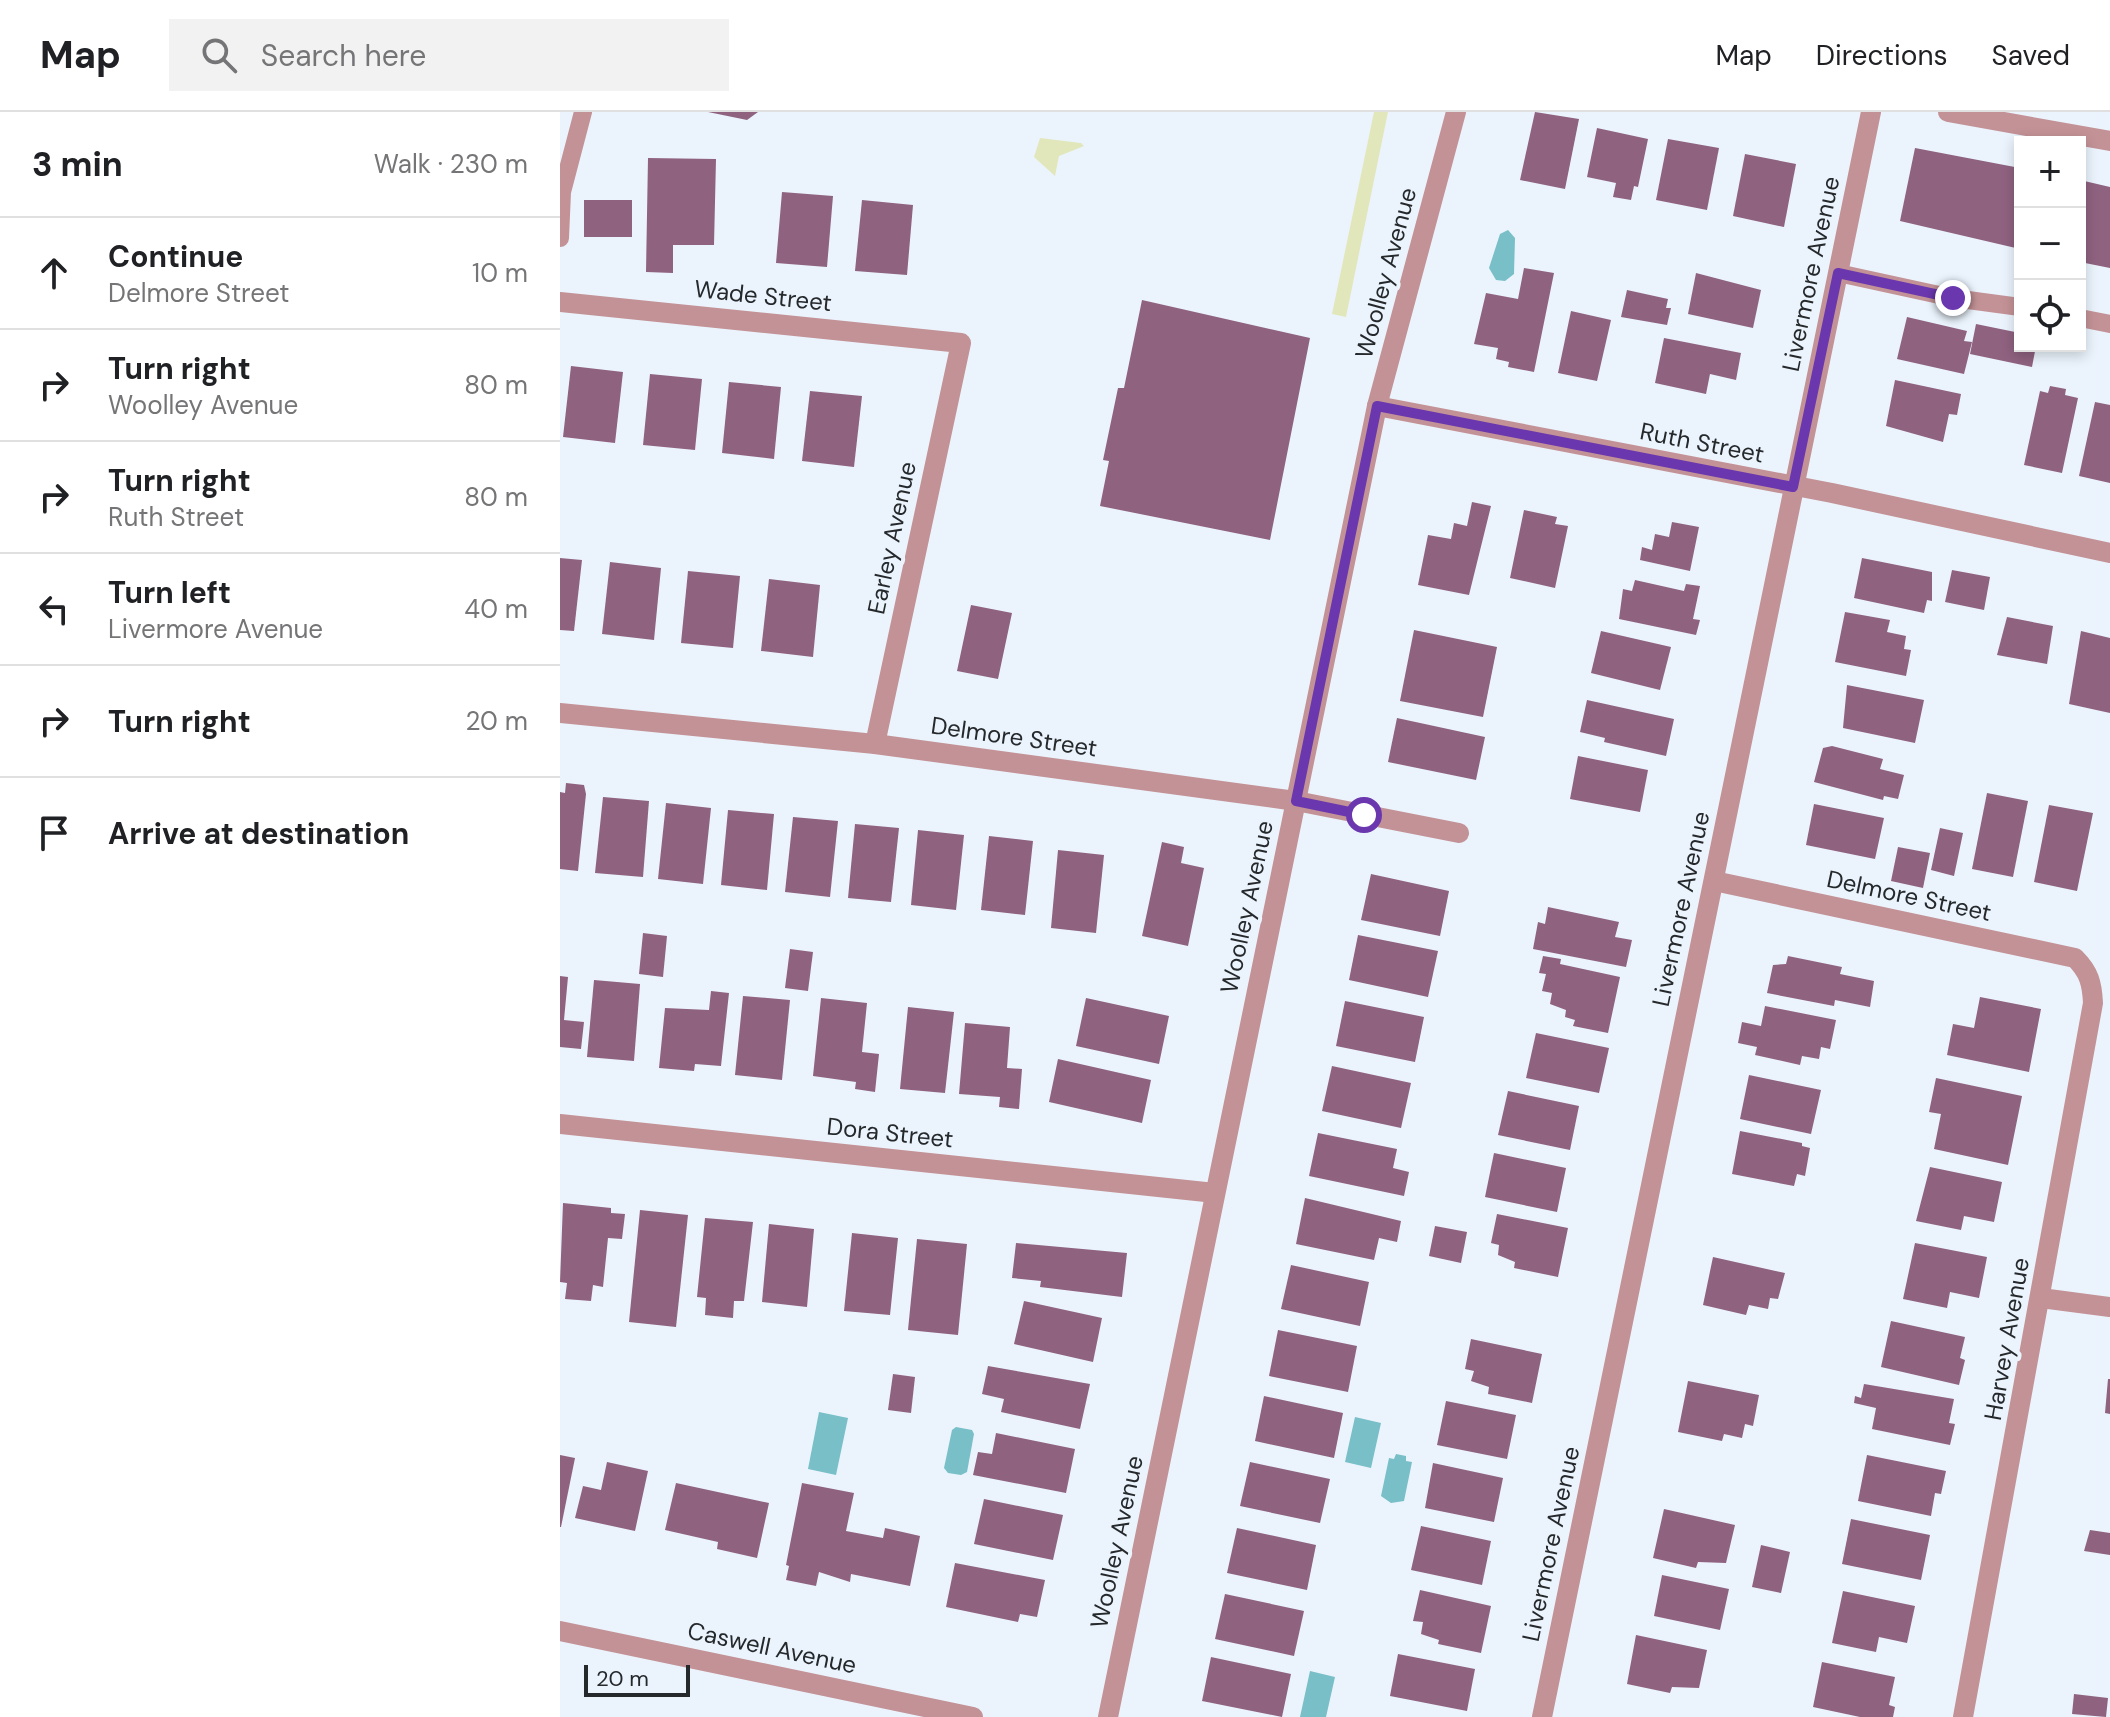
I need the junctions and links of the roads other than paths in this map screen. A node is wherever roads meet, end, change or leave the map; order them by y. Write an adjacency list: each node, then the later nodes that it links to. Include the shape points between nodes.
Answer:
1 (583, 112): 6 (lane, via 562,192)
2 (1456, 112): 13 (street, Woolley Avenue)
3 (1871, 112): 7 (street, Livermore Avenue)
4 (1948, 112): 5 (street)
5 (2110, 141)
6 (560, 238)
7 (1838, 273): 9 (lane); 14 (street, Livermore Avenue)
8 (560, 302): 12 (street, Wade Street)
9 (2014, 306)
10 (2086, 319): 11 (lane)
11 (2110, 324)
12 (961, 343): 17 (street, Earley Avenue)
13 (1377, 406): 14 (street, Ruth Street); 18 (street, Woolley Avenue)
14 (1793, 487): 15 (street, Ruth Street); 20 (street, Livermore Avenue)
15 (2110, 553)
16 (560, 713): 17 (street, Delmore Street)
17 (875, 744): 18 (street, Delmore Street)
18 (1296, 801): 19 (street, Delmore Street); 23 (street, Woolley Avenue)
19 (1459, 833)
20 (1714, 881): 21 (street, Delmore Street, via 2075,958); 29 (street, Livermore Avenue)
21 (2088, 971): 24 (street, Harvey Avenue, via 2093,1003)
22 (560, 1124): 23 (street, Dora Street)
23 (1215, 1193): 28 (street, Woolley Avenue)
24 (2041, 1298): 25 (street); 30 (street, Harvey Avenue)
25 (2110, 1307)
26 (560, 1631): 27 (street, Caswell Avenue)
27 (973, 1717)
28 (1108, 1717)
29 (1542, 1717)
30 (1963, 1717)

